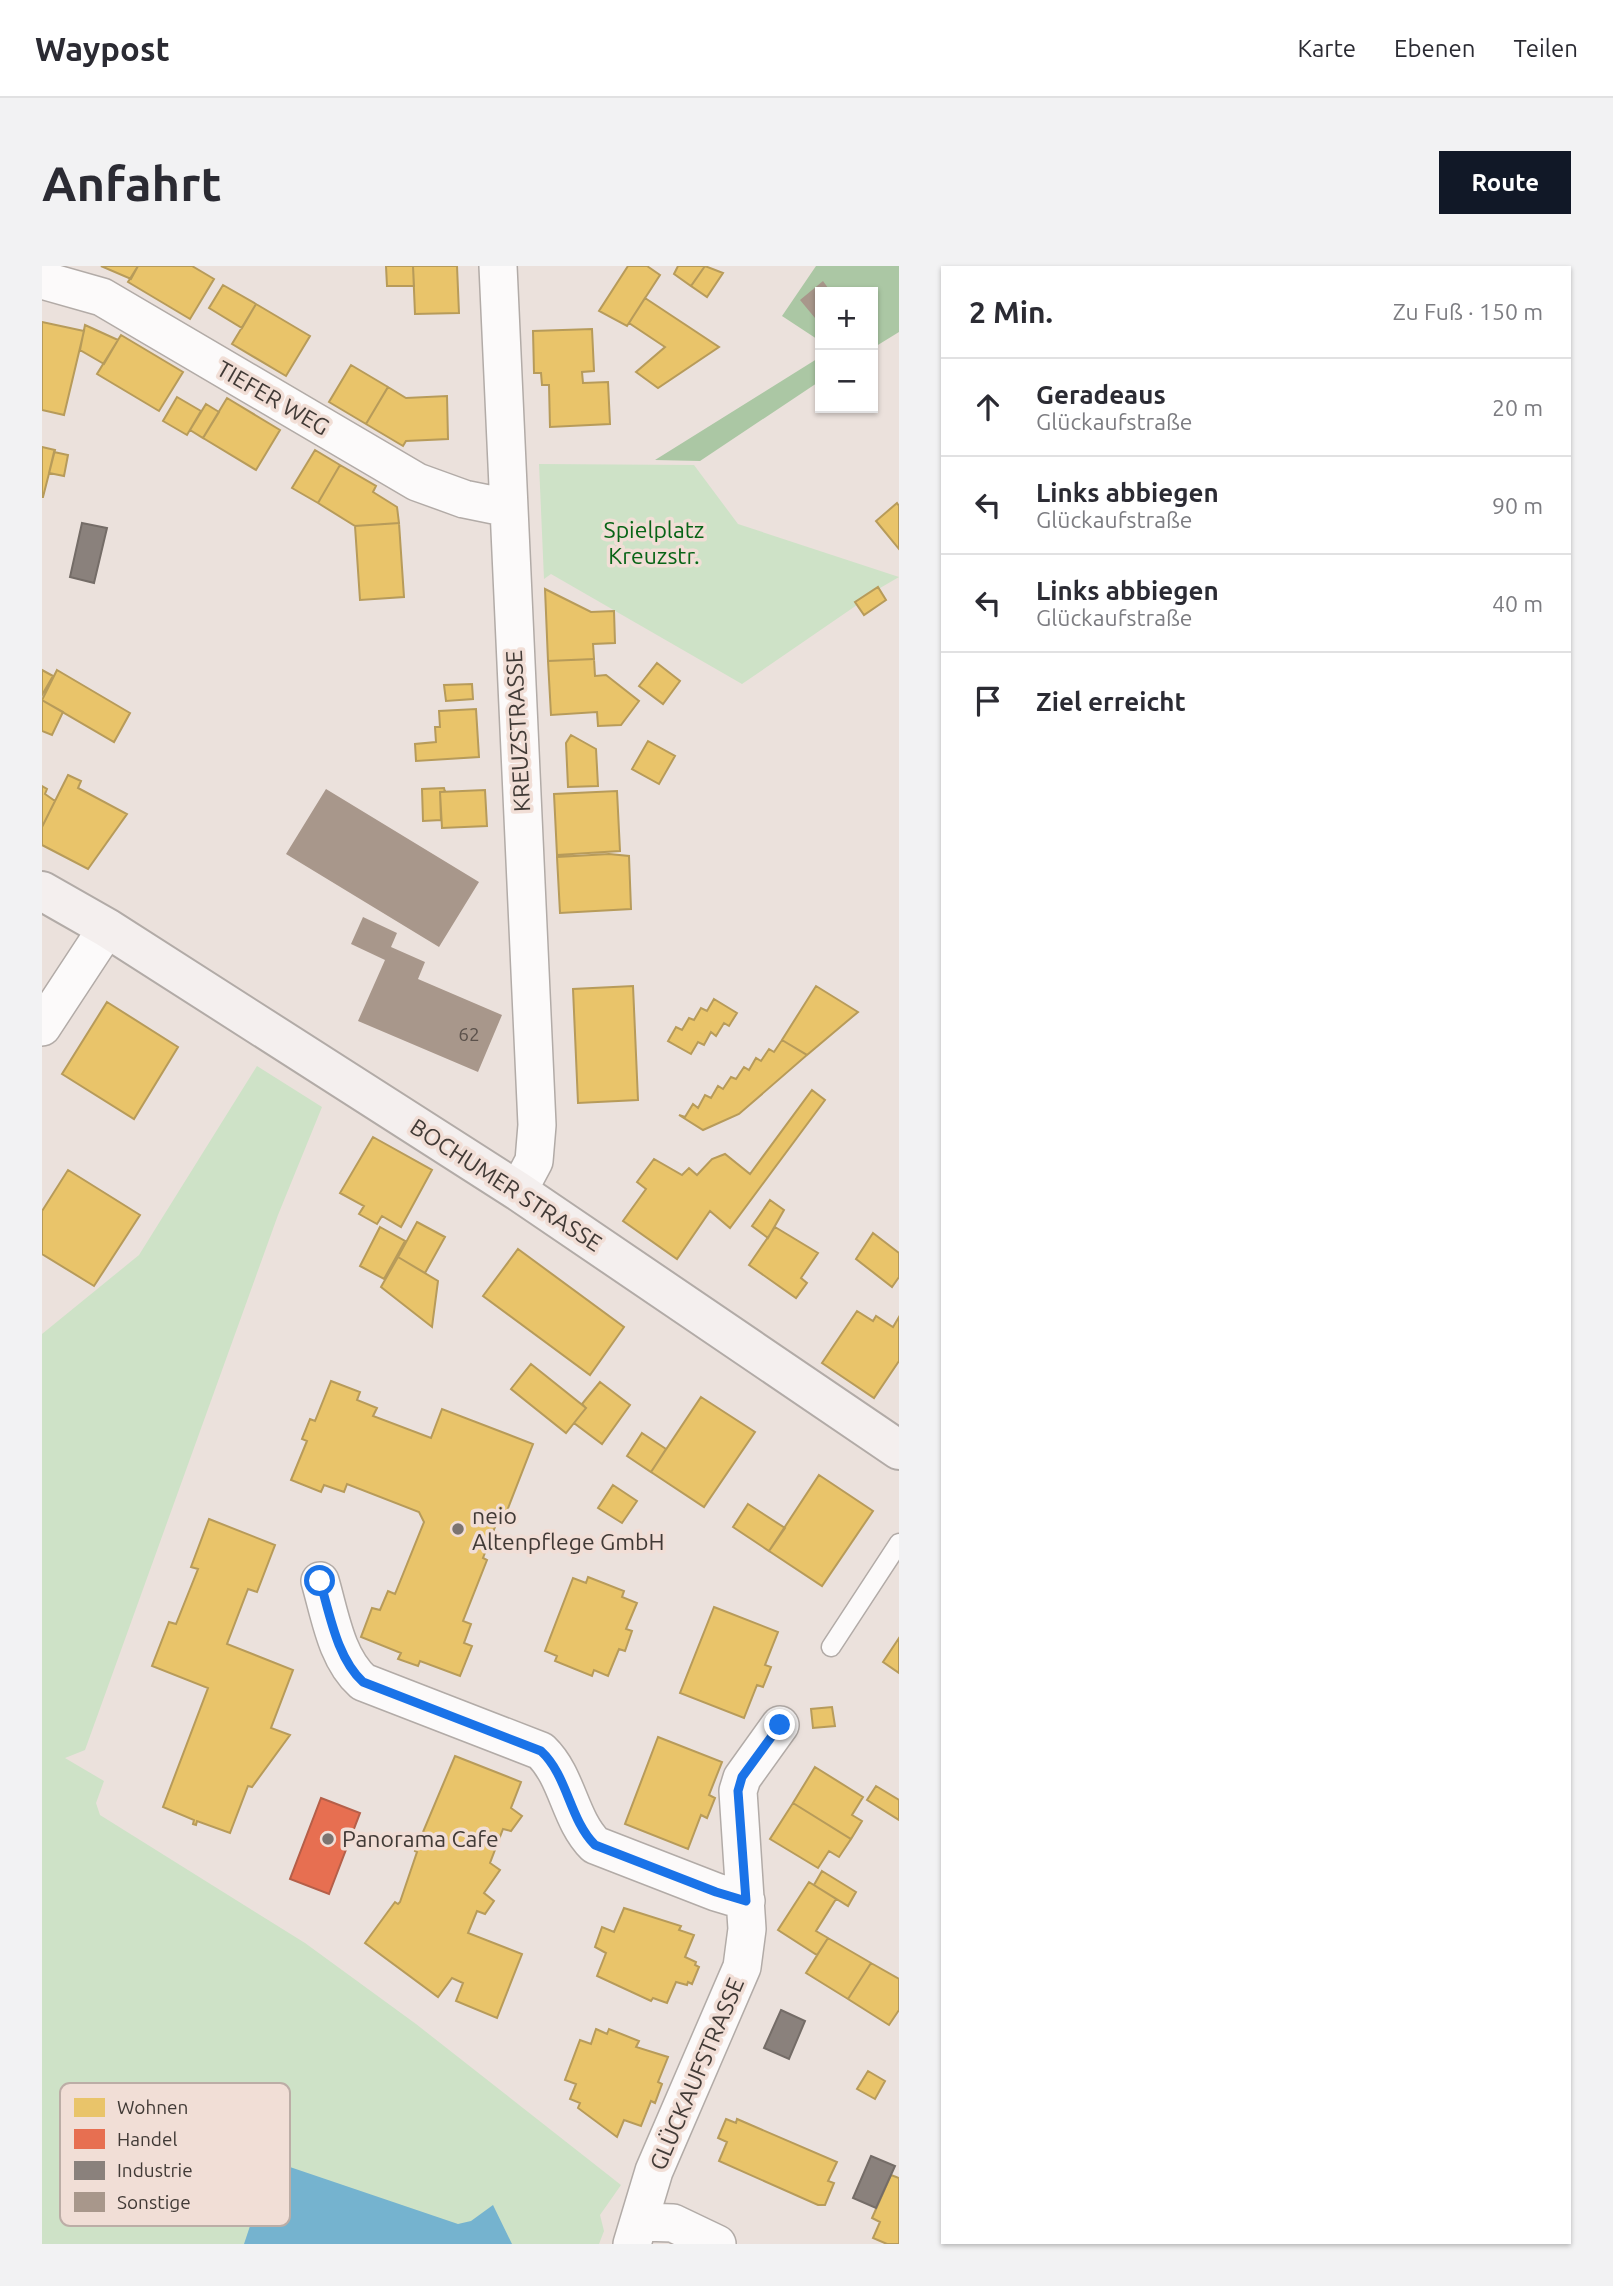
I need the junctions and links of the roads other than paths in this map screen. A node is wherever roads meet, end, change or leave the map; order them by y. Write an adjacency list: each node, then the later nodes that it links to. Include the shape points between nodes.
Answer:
1 (498, 266): 3 (street, KREUZSTRASSE)
2 (42, 280): 3 (street, TIEFER WEG, via 102,297 416,482)
3 (508, 508): 7 (street, KREUZSTRASSE, via 537,1125 534,1161)
4 (42, 891): 5 (main road, BOCHUMER STRASSE)
5 (107, 928): 6 (street); 7 (main road, BOCHUMER STRASSE)
6 (42, 1027)
7 (518, 1191): 8 (main road, BOCHUMER STRASSE)
8 (899, 1450)
9 (899, 1543): 11 (lane)
10 (320, 1581): 13 (street, via 351,1671 363,1682 541,1751 552,1761 584,1835 595,1845)
11 (831, 1647)
12 (780, 1725): 13 (street, GLÜCKAUFSTRASSE, via 742,1777 738,1791)
13 (746, 1901): 14 (street, GLÜCKAUFSTRASSE, via 742,1967 654,2171)
14 (636, 2233): 15 (street, via 673,2223)
15 (716, 2244)

